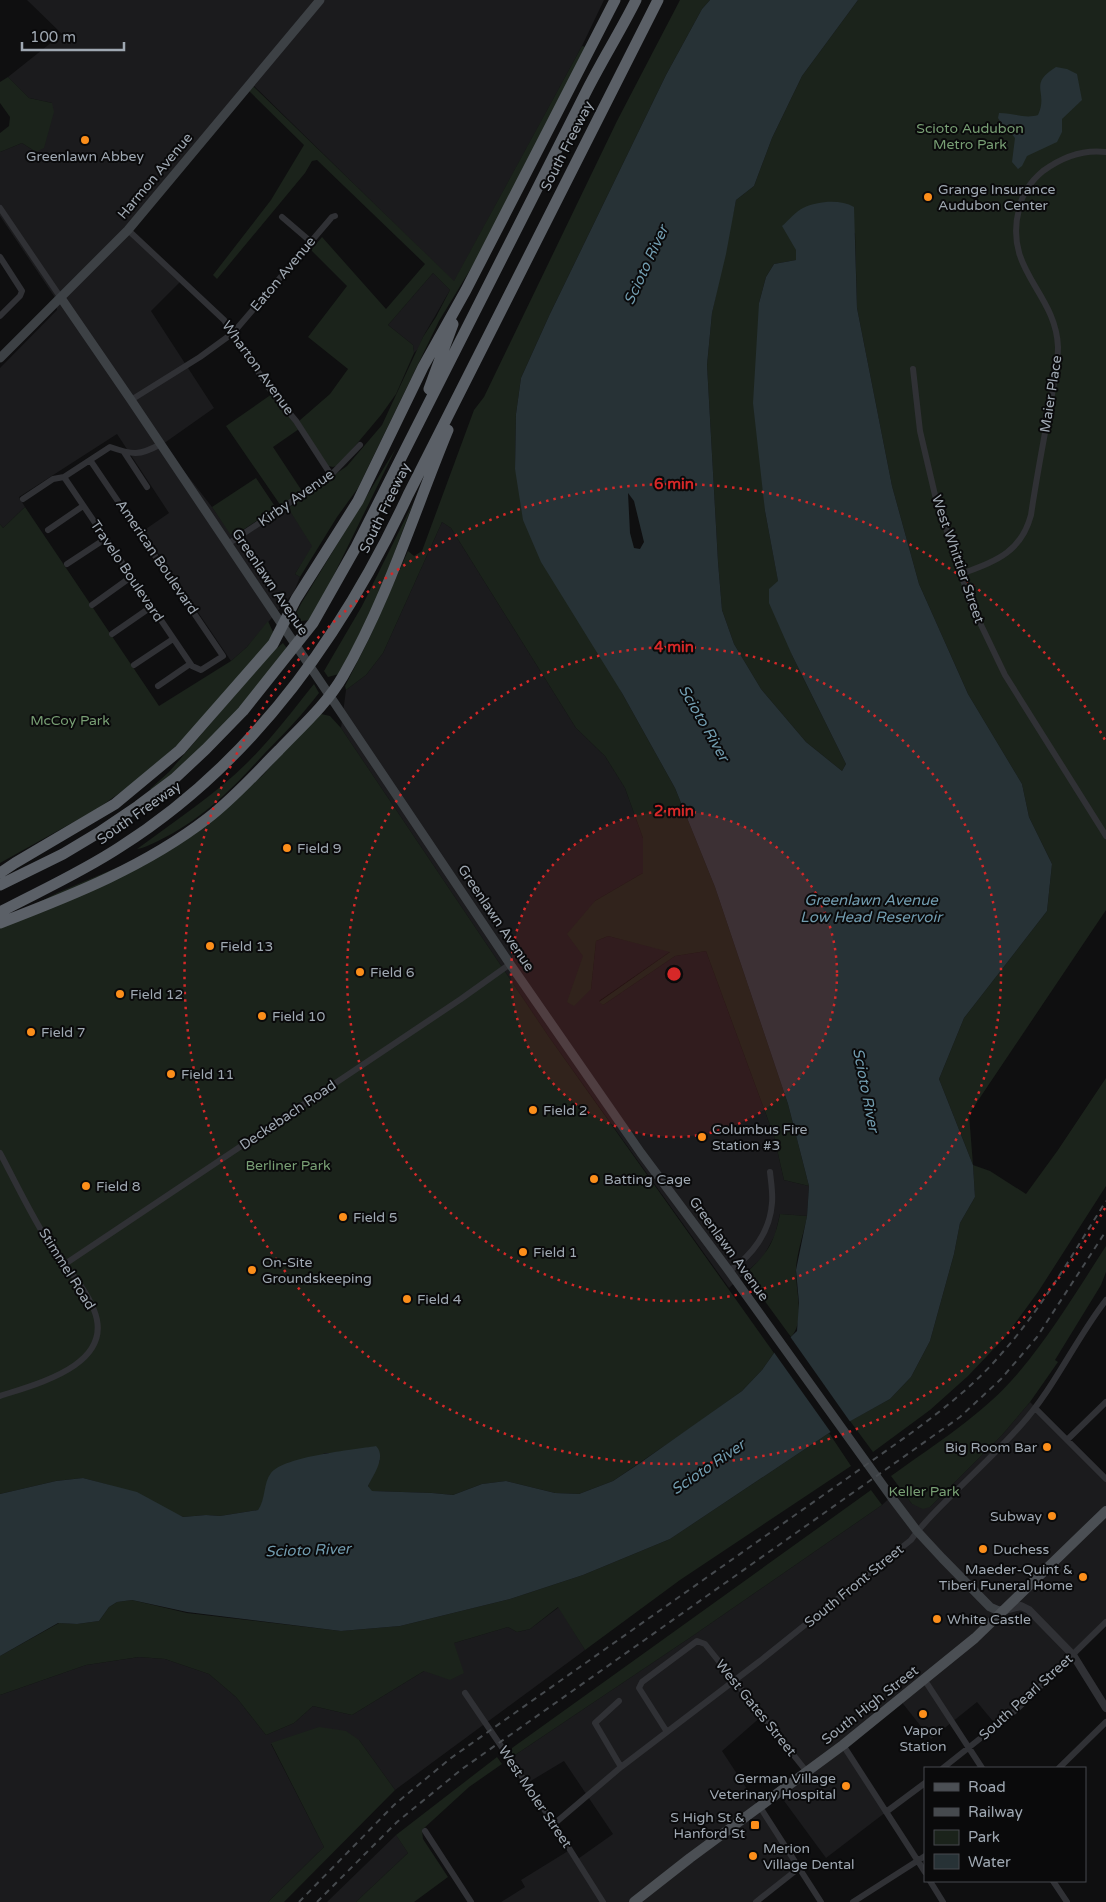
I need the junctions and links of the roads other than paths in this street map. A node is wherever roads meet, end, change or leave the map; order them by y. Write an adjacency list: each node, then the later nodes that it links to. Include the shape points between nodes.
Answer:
1 (320, 0): 11 (main road, Harmon Avenue)
2 (614, 0): 14 (highway)
3 (628, 0): 6 (highway, via 608,40)
4 (636, 0): 6 (highway, South Freeway)
5 (658, 0): 18 (highway, South Freeway)
6 (605, 56): 22 (highway, South Freeway)
7 (1106, 152): 36 (street, Maier Place, via 1084,152 1055,162 1030,184 1020,205 1015,224 1016,245 1027,275 1048,310 1058,354 1031,515 1024,533 1008,553)
8 (0, 208): 15 (street, Greenlawn Avenue)
9 (335, 216): 12 (street, Eaton Avenue)
10 (282, 217): 12 (street)
11 (128, 230): 15 (main road, Harmon Avenue); 17 (street, Wharton Avenue, via 224,320)
12 (310, 241): 17 (street, Eaton Avenue)
13 (0, 257): 16 (street, via 20,287 20,296)
14 (466, 290): 22 (highway); 40 (highway, via 423,367 358,501)
15 (60, 298): 19 (main road, Harmon Avenue); 21 (main road, Greenlawn Avenue)
16 (0, 316)
17 (233, 333): 21 (street, Eaton Avenue); 27 (street, Wharton Avenue)
18 (484, 346): 46 (highway, via 435,461 398,560 367,630); 50 (highway, South Freeway, via 359,591 292,691 204,786 161,819 75,874)
19 (0, 358)
20 (914, 369): 36 (street, West Whittier Street, via 920,431 931,480)
21 (131, 400): 23 (main road, Greenlawn Avenue)
22 (411, 440): 49 (highway, South Freeway, via 313,623 243,711 174,778 138,806 63,854)
23 (161, 444): 25 (street, via 146,453); 34 (main road, Greenlawn Avenue)
24 (360, 445): 27 (street, Kirby Avenue)
25 (124, 452): 26 (street, via 110,448); 29 (street)
26 (90, 460): 28 (street); 43 (street, American Boulevard, via 223,656 201,670)
27 (331, 476): 34 (street, Kirby Avenue)
28 (64, 477): 30 (street, via 53,479); 31 (street, Travelo Boulevard)
29 (147, 487)
30 (23, 500)
31 (83, 506): 32 (street); 33 (street, Travelo Boulevard)
32 (48, 530)
33 (105, 539): 35 (street); 37 (street, Travelo Boulevard)
34 (228, 544): 40 (main road, Greenlawn Avenue)
35 (67, 564)
36 (961, 574): 47 (street, West Whittier Street, via 982,628 1006,675)
37 (131, 577): 38 (street); 39 (street, Travelo Boulevard)
38 (92, 605)
39 (151, 607): 41 (street); 42 (street, Travelo Boulevard)
40 (282, 625): 46 (main road, Greenlawn Avenue); 48 (highway, via 274,644 180,750 115,804)
41 (112, 634)
42 (173, 639): 43 (street, Travelo Boulevard); 44 (street)
43 (190, 664): 45 (street)
44 (134, 665)
45 (158, 686)
46 (330, 696): 51 (highway, via 243,787 178,839 114,876); 52 (main road, Greenlawn Avenue)
47 (1106, 836)
48 (0, 873)
49 (0, 885)
50 (0, 912)
51 (0, 923)
52 (510, 964): 55 (street, Deckebach Road); 56 (main road, Greenlawn Avenue, via 641,1153)
53 (0, 1153): 55 (street, Stimmel Road, via 49,1242)
54 (770, 1172): 56 (street, via 772,1203 766,1228 746,1258)
55 (65, 1264): 58 (street, Stimmel Road, via 94,1311 97,1330 94,1342 89,1352 74,1366 46,1381)
56 (729, 1271): 64 (main road, Greenlawn Avenue)
57 (1106, 1300): 60 (street, South Front Street)
58 (0, 1396)
59 (1106, 1402): 61 (street)
60 (1035, 1408): 61 (street); 64 (street, South Front Street)
61 (1067, 1440): 62 (street)
62 (1106, 1479)
63 (1106, 1511): 65 (main road, South High Street)
64 (917, 1531): 65 (main road, Greenlawn Avenue, via 990,1607); 69 (street, South Front Street, via 911,1540)
65 (1005, 1610): 67 (street, via 1027,1607); 68 (main road, South High Street)
66 (1106, 1622): 67 (street, South Pearl Street)
67 (1073, 1655): 72 (street); 76 (street, South Pearl Street, via 1016,1710)
68 (924, 1679): 75 (main road, South High Street); 76 (street)
69 (735, 1681): 74 (street, South Front Street); 74 (street, West Gates Street, via 705,1644 697,1641 642,1682 638,1688); 81 (street, West Gates Street)
70 (465, 1693): 85 (street, West Moler Street)
71 (619, 1701): 77 (street, via 595,1723)
72 (1106, 1708)
73 (1106, 1722): 80 (street)
74 (667, 1732): 77 (street, South Front Street)
75 (843, 1745): 81 (main road, South High Street); 84 (street)
76 (969, 1748): 78 (street, South Pearl Street); 79 (street)
77 (621, 1767): 85 (street, South Front Street)
78 (944, 1767)
79 (981, 1767)
80 (1060, 1767)
81 (807, 1772): 83 (main road, South High Street)
82 (924, 1784): 84 (street)
83 (760, 1808): 89 (street); 95 (main road, South High Street)
84 (886, 1812): 88 (street)
85 (554, 1824): 94 (street, West Moler Street)
86 (425, 1831): 93 (street)
87 (924, 1857): 88 (street)
88 (918, 1860): 90 (street); 98 (street)
89 (799, 1868): 96 (street); 97 (street)
90 (924, 1870)
91 (931, 1882): 99 (street)
92 (1055, 1882): 100 (street)
93 (471, 1902)
94 (603, 1902)
95 (634, 1902)
96 (756, 1902)
97 (821, 1902)
98 (853, 1902)
99 (943, 1902)
100 (1067, 1902)

